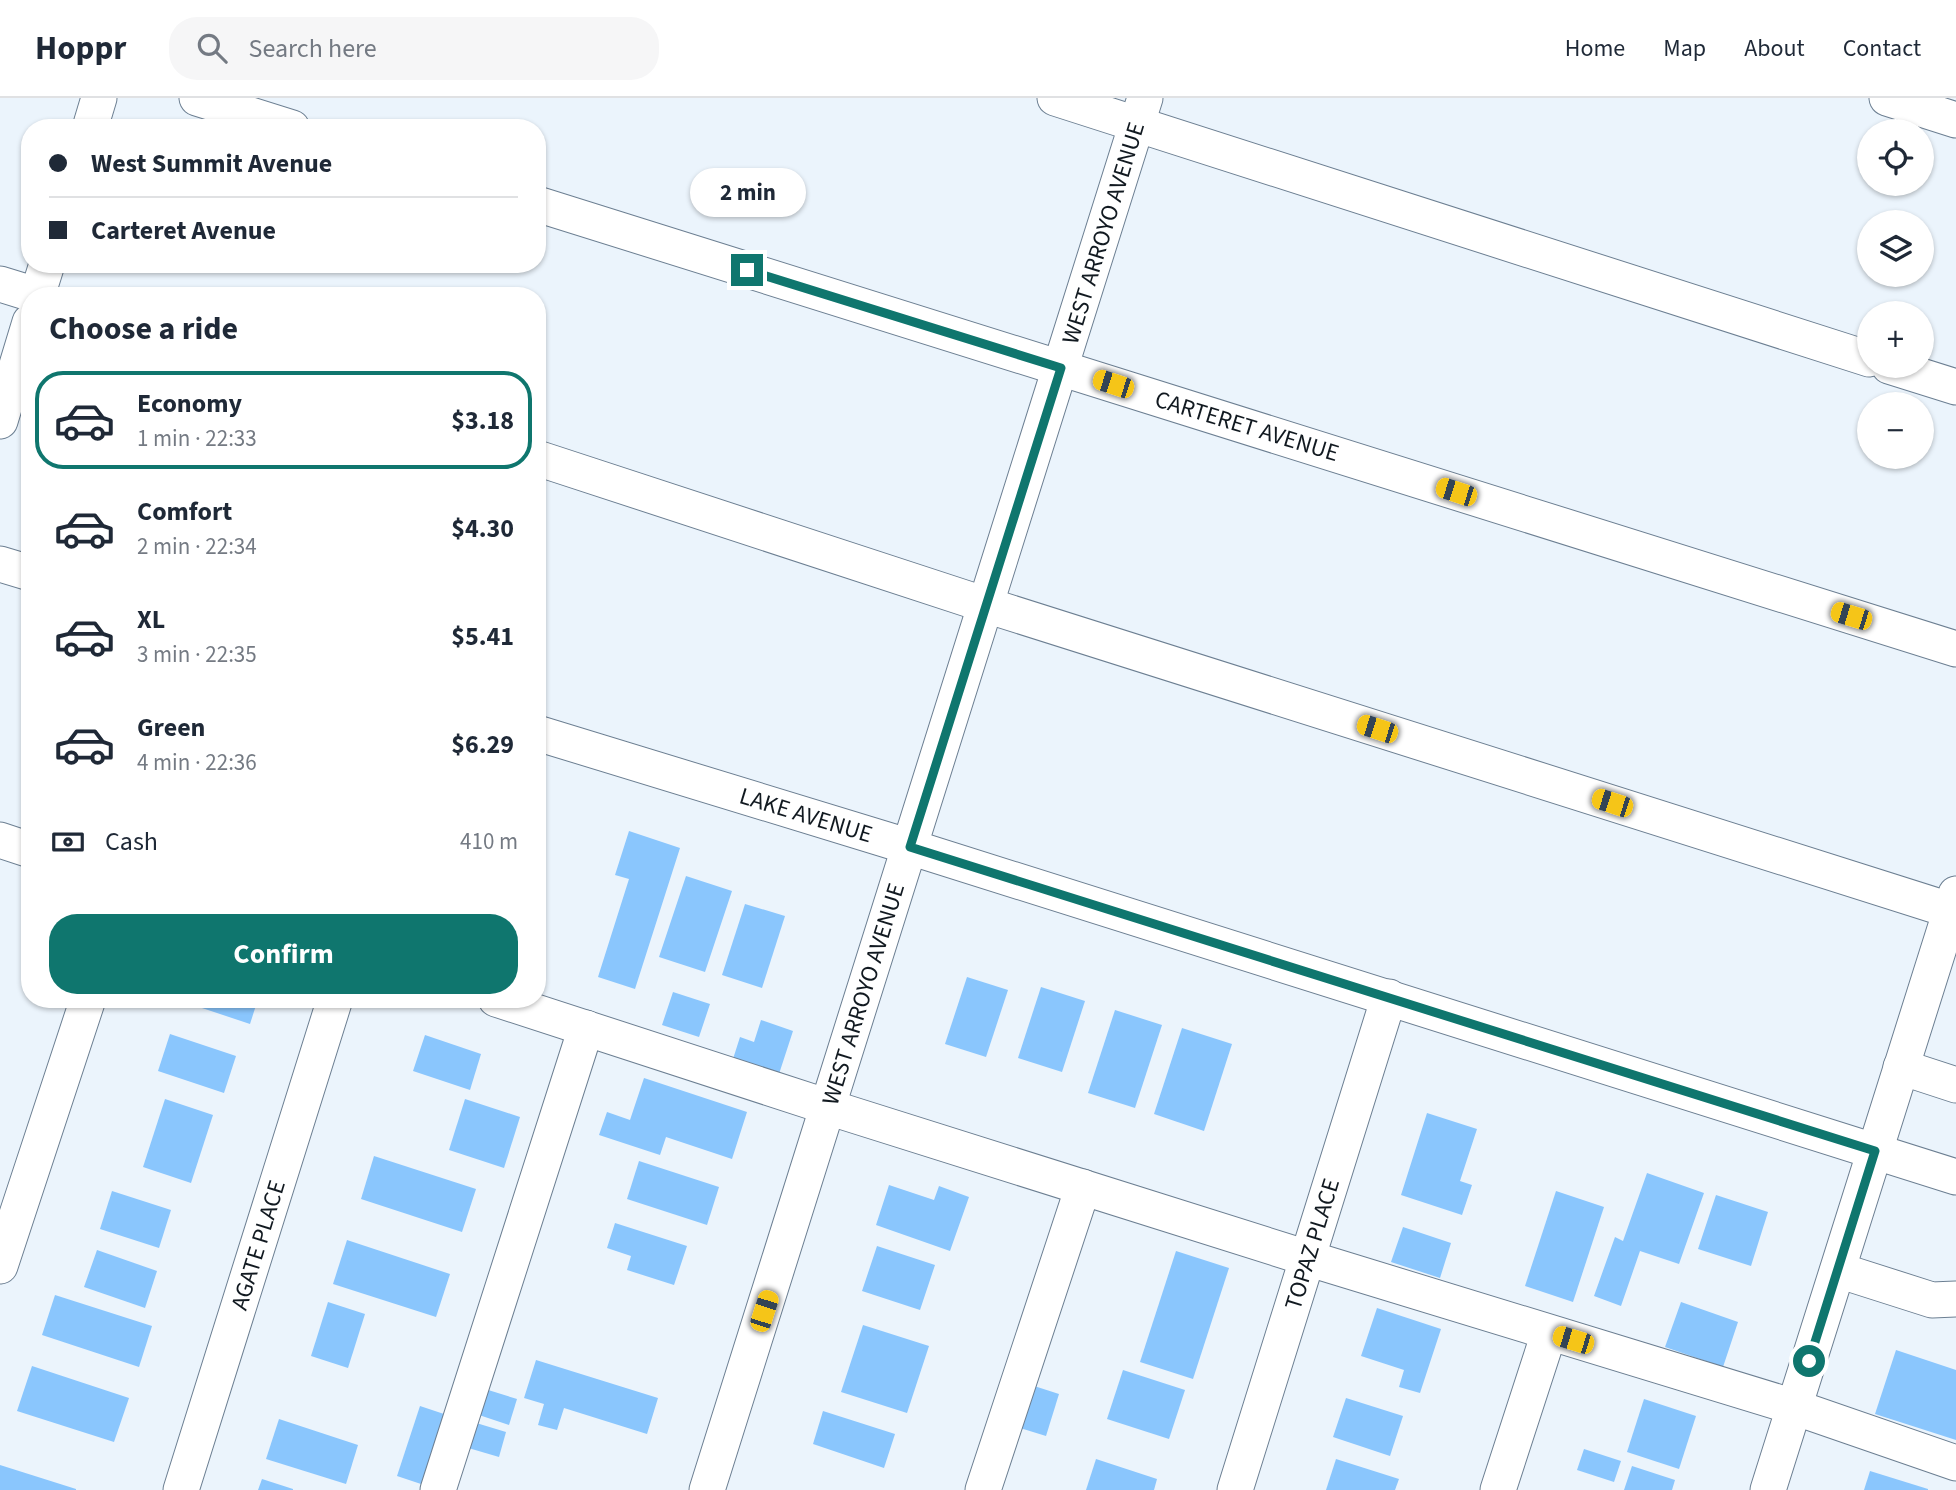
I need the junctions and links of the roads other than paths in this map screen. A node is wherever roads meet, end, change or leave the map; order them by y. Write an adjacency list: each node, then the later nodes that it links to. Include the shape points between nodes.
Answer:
1 (99, 98): 6 (street)
2 (197, 98): 7 (street)
3 (1055, 98): 5 (street)
4 (1887, 98): 8 (street)
5 (1141, 111): 13 (street); 14 (street, WEST ARROYO AVENUE)
6 (93, 119)
7 (264, 119)
8 (1956, 120)
9 (546, 207): 14 (street, CARTERET AVENUE)
10 (0, 284): 11 (street)
11 (21, 291)
12 (21, 352): 17 (street)
13 (1857, 355)
14 (1061, 368): 21 (street, WEST ARROYO AVENUE); 22 (street, CARTERET AVENUE)
15 (1927, 378): 16 (street)
16 (1956, 387)
17 (0, 421)
18 (546, 461): 21 (street)
19 (0, 564): 20 (street)
20 (21, 570)
21 (986, 605): 26 (street, WEST ARROYO AVENUE); 27 (street)
22 (1956, 649)
23 (546, 736): 26 (street, LAKE AVENUE)
24 (0, 840): 25 (street)
25 (21, 847)
26 (910, 847): 28 (street, LAKE AVENUE); 35 (street, WEST ARROYO AVENUE)
27 (1954, 906): 33 (street)
28 (1389, 998): 36 (street, LAKE AVENUE); 39 (street, TOPAZ PLACE)
29 (85, 1008): 40 (street)
30 (332, 1008): 46 (street, AGATE PLACE)
31 (524, 1008): 32 (street)
32 (586, 1028): 35 (street); 47 (street)
33 (1901, 1067): 34 (street); 36 (street)
34 (1956, 1084)
35 (828, 1107): 38 (street); 48 (street, WEST ARROYO AVENUE)
36 (1875, 1151): 37 (street, LAKE AVENUE); 41 (street)
37 (1956, 1177)
38 (1083, 1187): 39 (street); 49 (street)
39 (1307, 1258): 43 (street); 50 (street, TOPAZ PLACE)
40 (0, 1266)
41 (1838, 1270): 42 (street, via 1932,1300); 44 (street)
42 (1956, 1299)
43 (1549, 1333): 44 (street); 51 (street)
44 (1794, 1407): 45 (street); 52 (street)
45 (1956, 1463)
46 (181, 1490)
47 (438, 1490)
48 (707, 1490)
49 (983, 1490)
50 (1235, 1490)
51 (1498, 1490)
52 (1768, 1490)

